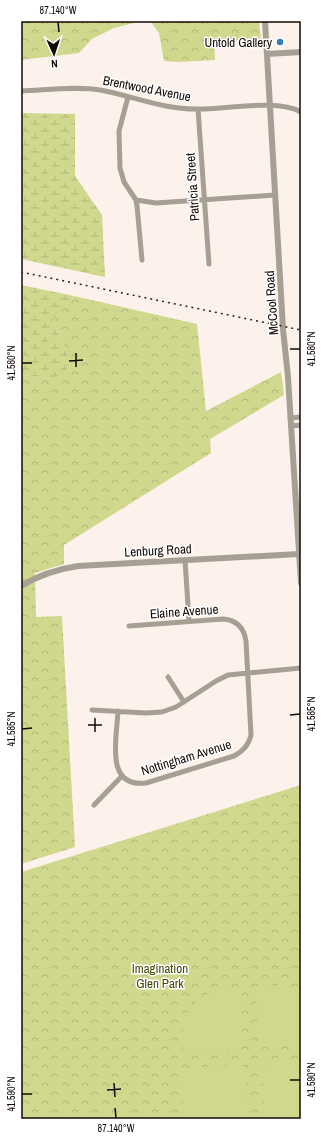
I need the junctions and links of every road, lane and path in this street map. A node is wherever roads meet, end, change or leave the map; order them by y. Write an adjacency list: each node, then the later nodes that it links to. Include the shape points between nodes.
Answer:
1 (265, 21): 3 (street, McCool Road)
2 (301, 52): 3 (street)
3 (267, 54): 6 (street, McCool Road)
4 (21, 91): 5 (street, Brentwood Avenue, via 90,89)
5 (128, 97): 7 (street, Brentwood Avenue, via 166,106); 11 (street, via 119,131 120,168 124,182)
6 (270, 106): 7 (street, Brentwood Avenue); 8 (street, Brentwood Avenue, via 286,107); 9 (street, McCool Road)
7 (198, 109): 10 (street, Patricia Street)
8 (301, 112)
9 (275, 196): 10 (street); 15 (street, McCool Road)
10 (204, 199): 11 (street, via 156,203); 13 (street, Patricia Street)
11 (136, 200): 12 (street)
12 (142, 260)
13 (209, 264)
14 (301, 417): 15 (street)
15 (290, 418): 17 (street, McCool Road)
16 (301, 425): 17 (street)
17 (291, 426): 18 (street, McCool Road)
18 (300, 528): 19 (street, McCool Road)
19 (300, 554): 20 (street, Lenburg Road); 21 (street, McCool Road)
20 (185, 560): 22 (street, Lenburg Road, via 66,568 47,573); 23 (street)
21 (301, 583)
22 (21, 586)
23 (190, 621): 24 (street, Elaine Avenue); 26 (street, Elaine Avenue, via 227,620 240,626 245,636)
24 (129, 626)
25 (301, 668): 26 (street)
26 (248, 672): 28 (street, via 222,678); 31 (street, Nottingham Avenue, via 251,735 244,750 234,756 146,783 132,782)
27 (168, 677): 28 (street)
28 (184, 702): 30 (street, via 169,710 155,713)
29 (92, 710): 30 (street)
30 (118, 711): 31 (street, Nottingham Avenue, via 116,762)
31 (122, 776): 32 (street)
32 (94, 805)

